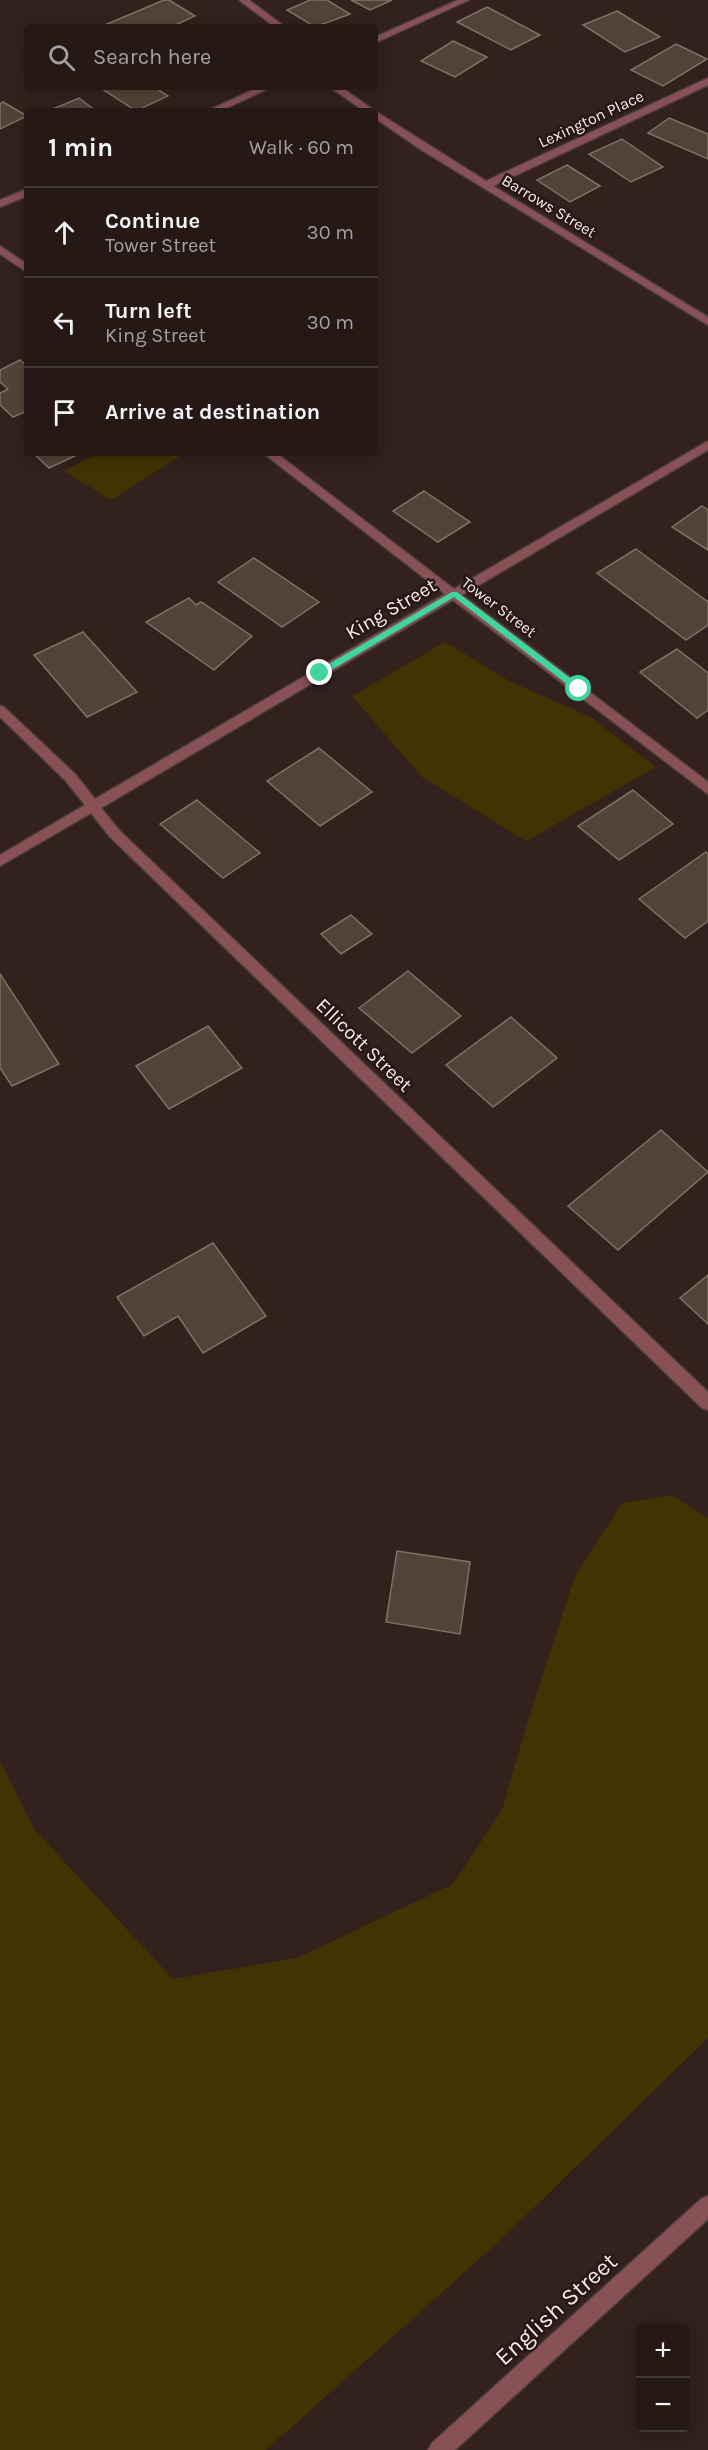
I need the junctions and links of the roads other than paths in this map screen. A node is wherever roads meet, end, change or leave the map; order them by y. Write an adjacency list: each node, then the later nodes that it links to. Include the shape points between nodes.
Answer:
1 (243, 0): 3 (street)
2 (465, 0): 4 (street)
3 (277, 24)
4 (378, 39)
5 (708, 81): 11 (street, Lexington Place)
6 (260, 90): 8 (street)
7 (339, 90): 9 (street)
8 (219, 108)
9 (366, 108)
10 (378, 116): 11 (street, Barrows Street)
11 (486, 184): 16 (street, Barrows Street)
12 (24, 193): 13 (street)
13 (0, 204)
14 (0, 249): 15 (street)
15 (24, 267)
16 (708, 322)
17 (708, 445): 19 (street, King Street)
18 (273, 456): 19 (street, Tower Street)
19 (454, 594): 21 (street, Tower Street); 22 (street, King Street)
20 (0, 710): 22 (street, Ellicott Street, via 70,777)
21 (708, 789)
22 (93, 805): 23 (street, King Street); 24 (street, Ellicott Street, via 116,834)
23 (0, 861)
24 (708, 1403)
25 (708, 2206): 26 (street, English Street)
26 (439, 2450)

